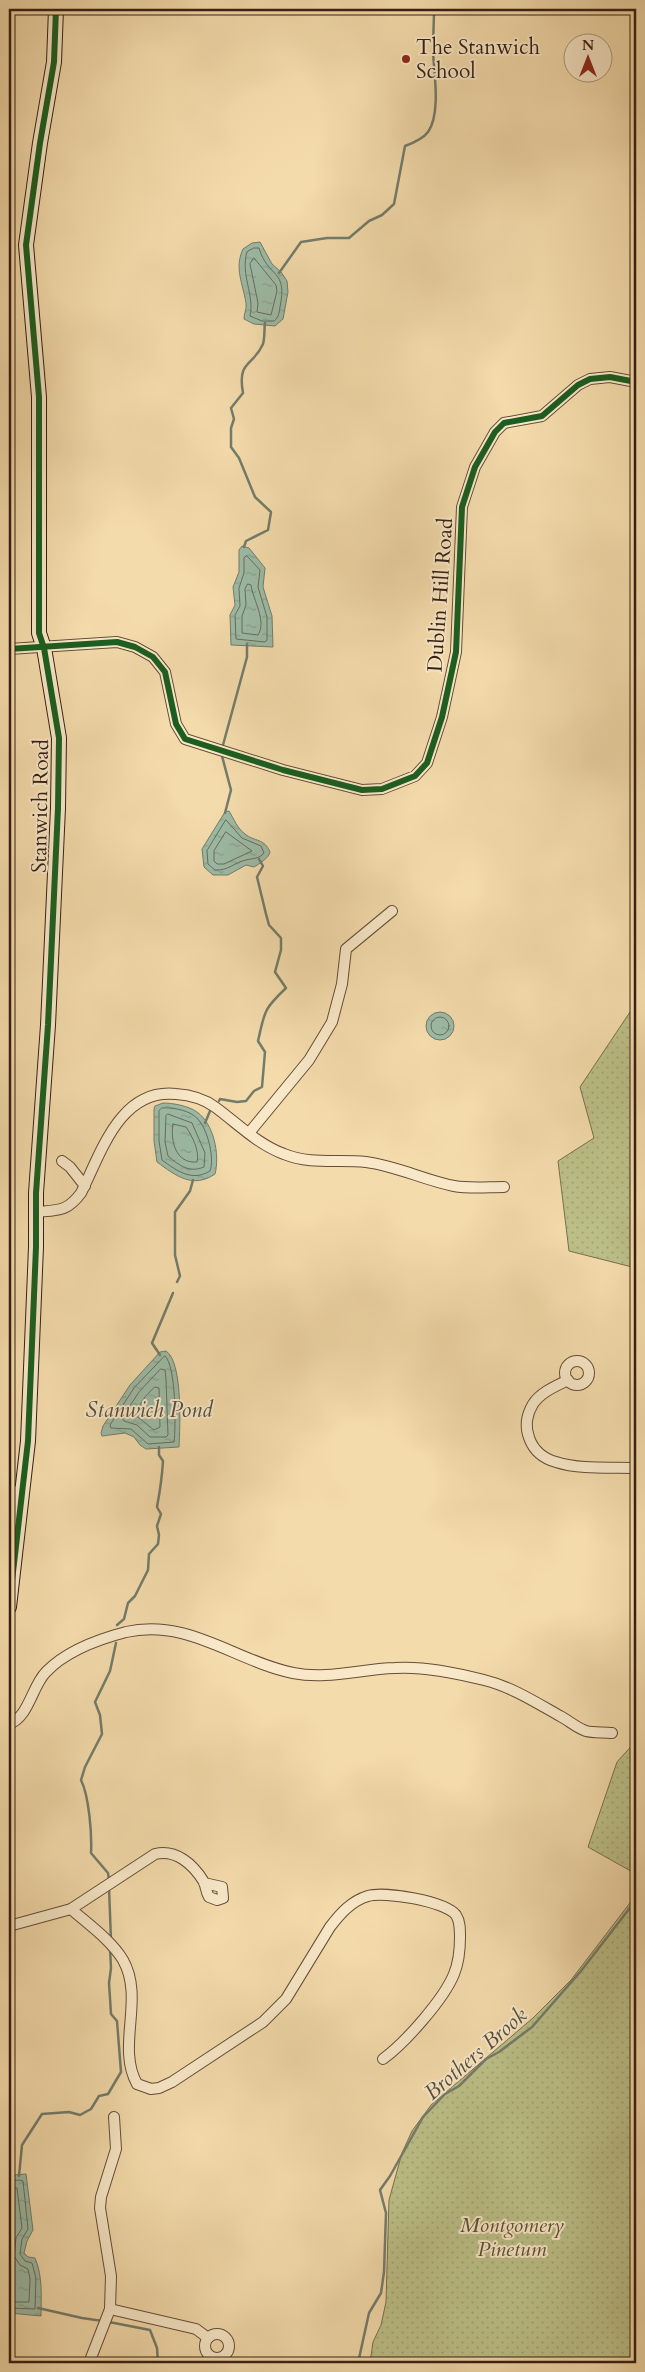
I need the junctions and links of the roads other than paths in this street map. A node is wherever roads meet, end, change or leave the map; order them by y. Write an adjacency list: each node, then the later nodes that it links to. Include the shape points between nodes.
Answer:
1 (56, 9): 3 (street, Stanwich Road, via 54,62 26,245 39,398 39,632)
2 (636, 382): 3 (street, Dublin Hill Road, via 610,377 590,379 578,385 542,416 504,422 495,432 475,468 462,507 454,670 427,763 415,776 382,789 362,790 283,770 185,739 176,724 165,672 153,657 135,646 117,642)
3 (44, 648): 4 (street, Dublin Hill Road); 10 (street, Stanwich Road, via 60,738 56,879)
4 (9, 649)
5 (392, 911): 6 (street, via 346,949 342,984 332,1022 309,1060)
6 (249, 1133): 8 (street, via 202,1099 173,1093 149,1096 128,1108 118,1121); 9 (street, via 265,1145 300,1160 364,1162 390,1166 455,1186)
7 (62, 1161): 8 (street)
8 (85, 1186): 10 (street, via 64,1210)
9 (504, 1187)
10 (36, 1212): 14 (street, Stanwich Road, via 31,1394)
11 (568, 1380): 12 (street, via 551,1388 534,1403 527,1425 533,1447 543,1457 556,1462)
12 (636, 1468)
13 (9, 1490): 14 (street)
14 (23, 1492): 15 (street, Stanwich Road)
15 (9, 1607)
16 (9, 1724): 17 (street, via 26,1707 44,1673 60,1660 87,1646 126,1633 162,1630 194,1636 291,1673 333,1676 368,1670 421,1668 485,1680 510,1688 586,1731)
17 (612, 1733)
18 (204, 1883): 19 (street, via 188,1863 175,1854 155,1854)
19 (71, 1909): 20 (street); 21 (street, via 123,1960 132,1992 130,2069 137,2084 151,2089 172,2082 229,2046 277,2010 330,1927 356,1901 377,1895 428,1902 448,1909 455,1914 460,1930 460,1952 453,1977 398,2049)
20 (9, 1926)
21 (383, 2059)
22 (114, 2116): 23 (street, via 116,2149 100,2208 111,2276)
23 (110, 2310): 24 (street, via 196,2329); 25 (street)
24 (208, 2338)
25 (89, 2363)

